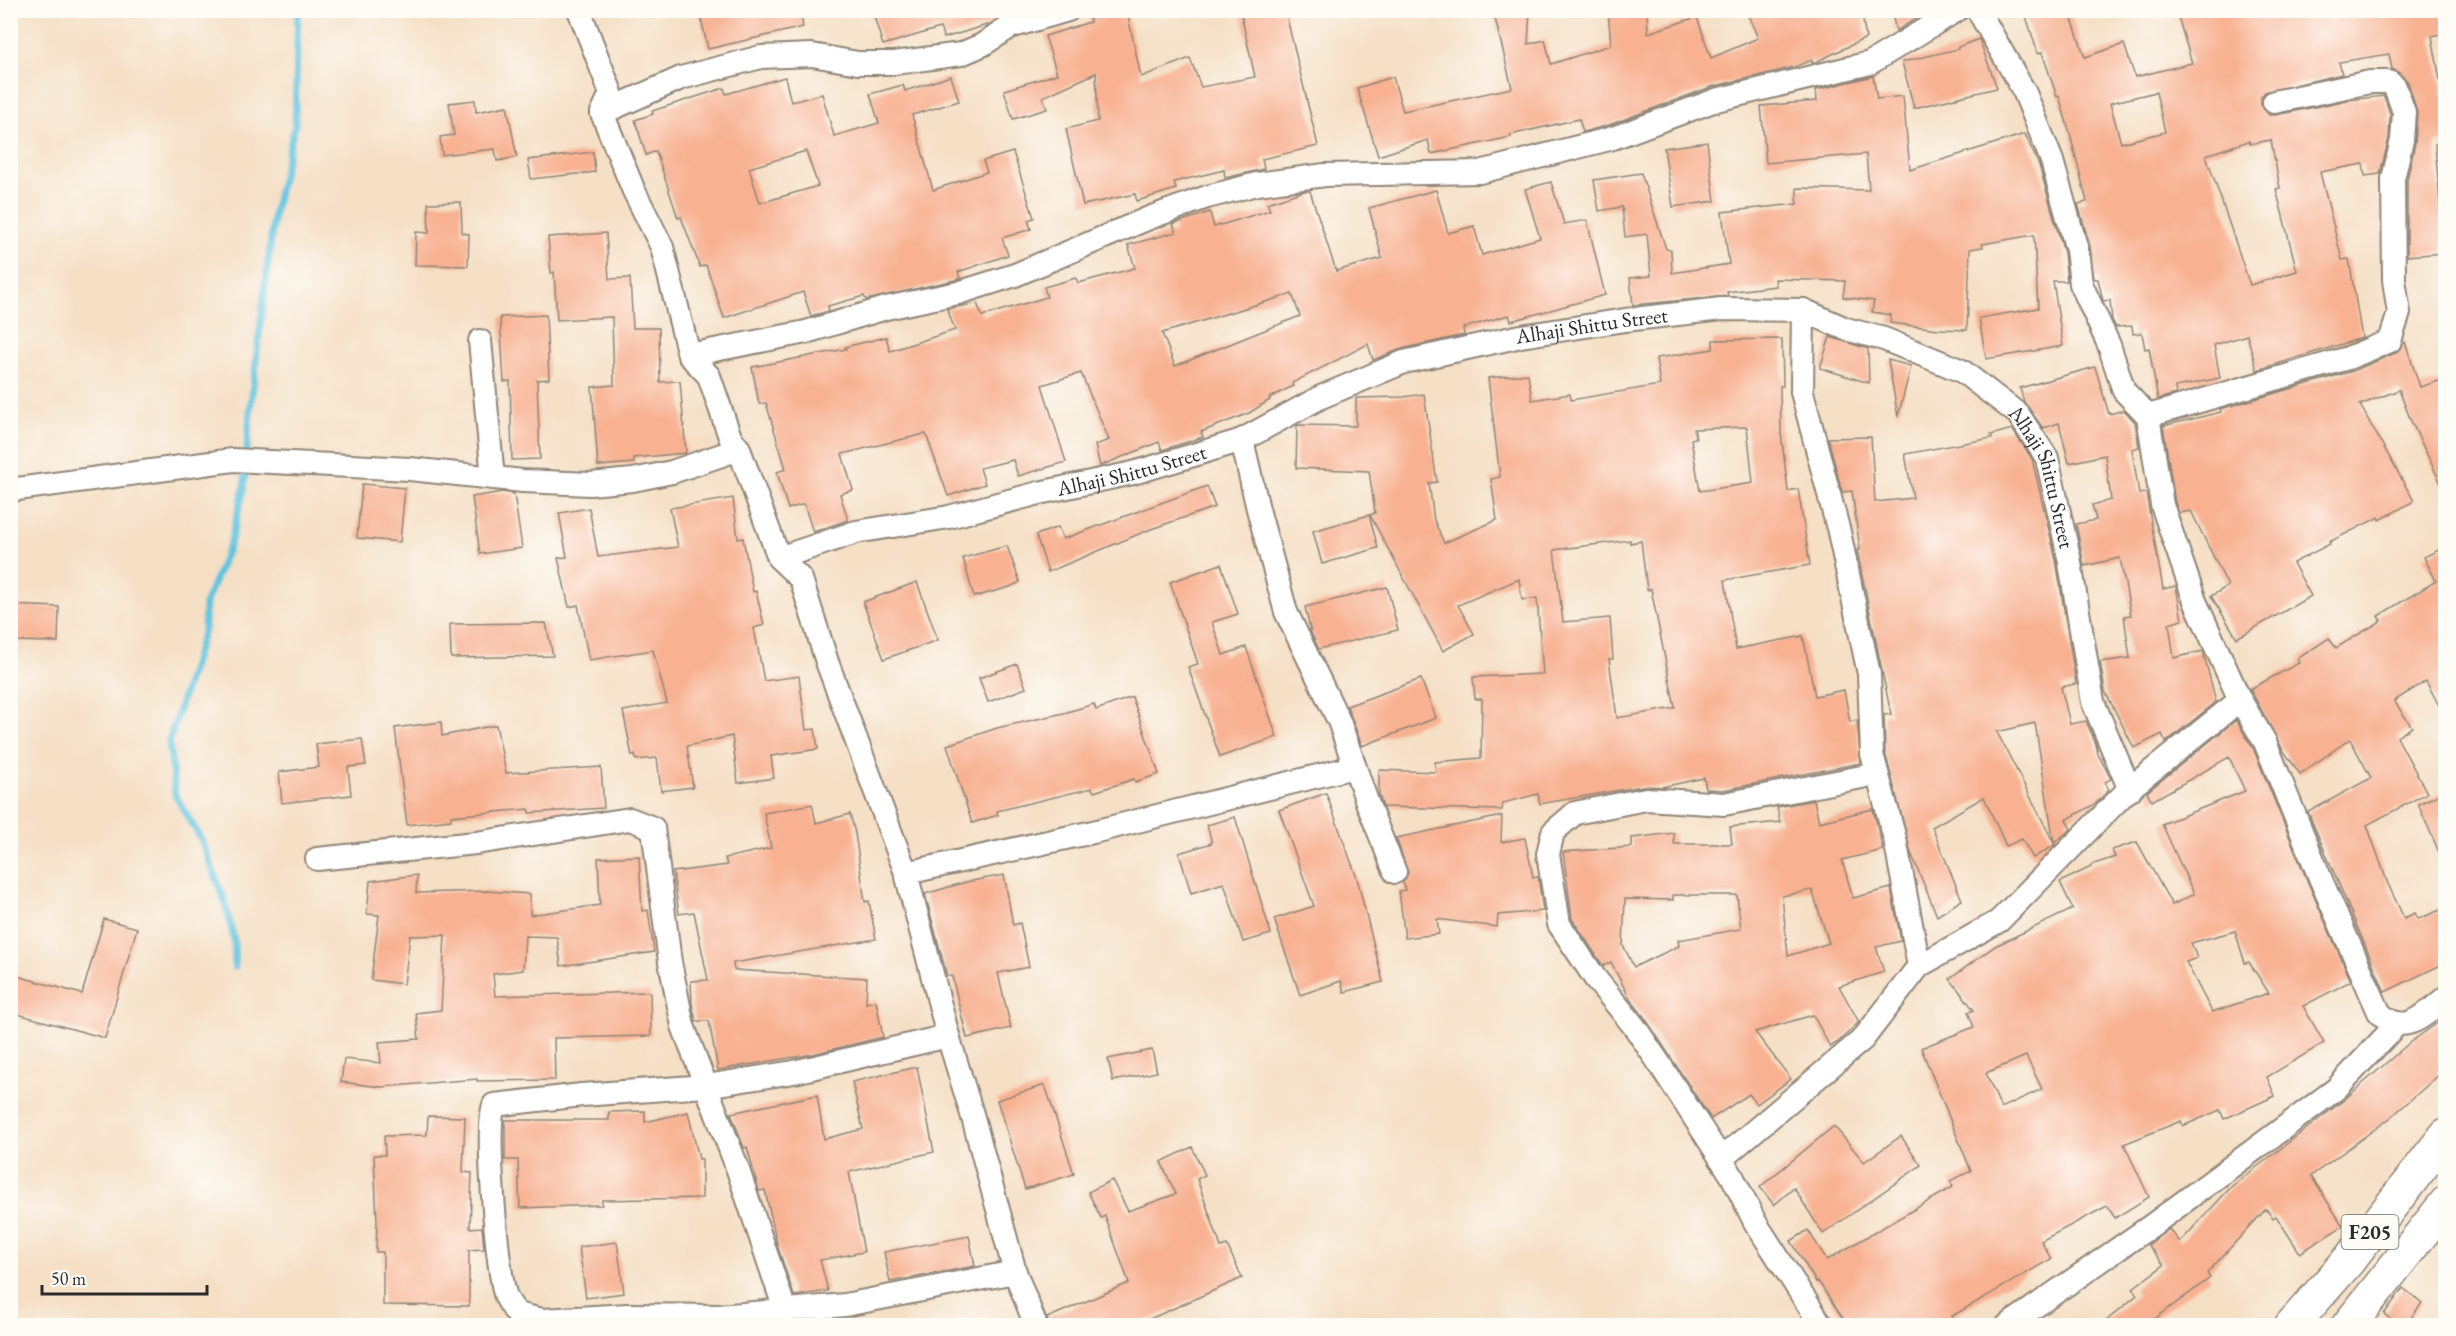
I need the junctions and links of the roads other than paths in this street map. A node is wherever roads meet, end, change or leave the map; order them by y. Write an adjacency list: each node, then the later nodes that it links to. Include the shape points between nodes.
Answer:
1 (579, 10): 6 (street, via 611,93)
2 (1068, 10): 6 (street, via 1010,27 961,54 894,63 858,63 812,55 761,57 681,78)
3 (1957, 10): 9 (street, via 1870,63 1716,100 1613,138 1480,172 1325,175 1257,184 1149,218 1015,275 958,293 886,308 806,332)
4 (1978, 10): 10 (street, via 2025,93 2052,161 2077,250 2081,284 2109,345 2124,391)
5 (2274, 102): 10 (street, via 2370,82 2389,82 2395,87 2404,112 2393,179 2398,314 2390,341 2348,358)
6 (602, 113): 9 (street, via 662,247)
7 (1803, 310): 11 (street, Alhaji Shittu Street, via 1722,309 1625,320 1521,336 1404,362 1321,397); 18 (street, via 1802,392 1839,532 1869,674 1872,753); 19 (street, Alhaji Shittu Street, via 1962,370 2018,414 2047,458 2069,557 2093,702)
8 (480, 341): 13 (street)
9 (689, 355): 12 (street, via 710,376 730,437)
10 (2148, 416): 16 (street, via 2162,505 2195,602)
11 (1242, 440): 15 (street, Alhaji Shittu Street, via 1133,473 950,517 856,532); 17 (street, via 1286,612 1339,721)
12 (739, 449): 13 (street, via 672,472 633,480 590,484); 15 (street)
13 (493, 478): 14 (street, via 410,469 232,460)
14 (10, 490)
15 (779, 558): 22 (street, via 801,579 827,662)
16 (2240, 700): 19 (street); 25 (street, via 2265,742 2379,1012)
17 (1354, 767): 21 (street); 22 (street, via 1093,832)
18 (1877, 774): 23 (street, via 1895,839); 29 (street, via 1724,804 1646,799 1575,813 1553,832 1548,854 1559,924 1634,1026)
19 (2130, 790): 23 (street, via 1999,921)
20 (317, 859): 27 (street, via 476,843 630,819 653,828 670,962 683,1026)
21 (1395, 872)
22 (906, 873): 26 (street)
23 (1919, 966): 29 (street, via 1863,1039)
24 (2445, 998): 25 (street, via 2418,1021)
25 (2398, 1023): 35 (street, via 2336,1089 2151,1226)
26 (948, 1036): 27 (street, via 794,1072); 31 (street)
27 (706, 1086): 32 (street); 32 (street, via 494,1105 490,1116 494,1186 506,1297 517,1314 542,1320 628,1315 719,1316)
28 (2445, 1135): 36 (main road, F205, via 2349,1260)
29 (1722, 1159): 34 (street, via 1755,1222)
30 (2445, 1203): 37 (main road, F205)
31 (1016, 1272): 32 (street, via 845,1305); 33 (street)
32 (785, 1310)
33 (1036, 1326)
34 (1822, 1326)
35 (2007, 1326)
36 (2291, 1326)
37 (2348, 1326)

